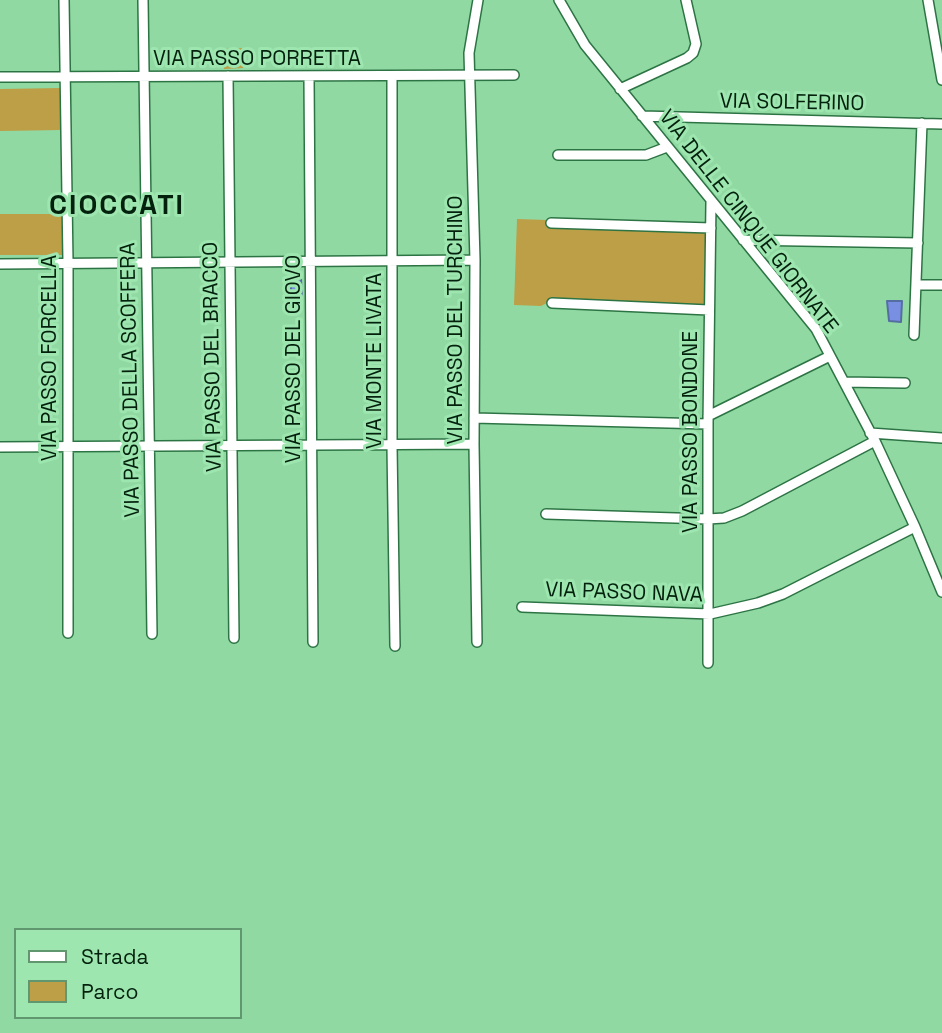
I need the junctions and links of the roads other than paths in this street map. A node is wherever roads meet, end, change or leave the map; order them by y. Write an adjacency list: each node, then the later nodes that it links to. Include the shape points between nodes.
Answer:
1 (64, 0): 13 (street, VIA PASSO FORCELLA)
2 (143, 0): 9 (street, VIA PASSO DELLA SCOFFERA)
3 (478, 0): 7 (street, VIA PASSO DEL TURCHINO)
4 (559, 0): 16 (street, VIA DELLE CINQUE GIORNATE, via 578,35)
5 (686, 0): 16 (street, via 696,44 693,52)
6 (928, 0): 15 (street)
7 (469, 75): 8 (street, VIA PASSO PORRETTA); 12 (street, VIA PASSO PORRETTA); 28 (street, VIA PASSO DEL TURCHINO)
8 (514, 75)
9 (145, 76): 10 (street, VIA PASSO PORRETTA); 13 (street, VIA PASSO PORRETTA); 32 (street, VIA PASSO DELLA SCOFFERA)
10 (228, 76): 11 (street, VIA PASSO PORRETTA); 29 (street, VIA PASSO DEL BRACCO)
11 (309, 76): 12 (street, VIA PASSO PORRETTA); 30 (street, VIA PASSO DEL GIOVO)
12 (392, 76): 27 (street, VIA MONTE LIVATA)
13 (65, 77): 14 (street, VIA PASSO PORRETTA); 31 (street, VIA PASSO FORCELLA)
14 (0, 78)
15 (942, 80)
16 (620, 89): 17 (street, VIA DELLE CINQUE GIORNATE)
17 (642, 116): 18 (street, VIA SOLFERINO); 20 (street, VIA DELLE CINQUE GIORNATE)
18 (922, 123): 19 (street, VIA SOLFERINO); 26 (street)
19 (942, 124)
20 (667, 148): 21 (street, via 646,155); 22 (street, VIA DELLE CINQUE GIORNATE)
21 (558, 155)
22 (711, 202): 24 (street, VIA PASSO BONDONE); 25 (street, VIA DELLE CINQUE GIORNATE)
23 (551, 223): 24 (street)
24 (710, 228): 37 (street, VIA PASSO BONDONE)
25 (743, 240): 26 (street); 39 (street, VIA DELLE CINQUE GIORNATE, via 813,324)
26 (918, 243): 34 (street)
27 (392, 260): 28 (street); 30 (street); 51 (street, VIA MONTE LIVATA)
28 (475, 260): 42 (street, VIA PASSO DEL TURCHINO)
29 (230, 261): 30 (street); 32 (street); 49 (street, VIA PASSO DEL BRACCO)
30 (311, 261): 50 (street, VIA PASSO DEL GIOVO)
31 (68, 262): 32 (street); 33 (street); 47 (street, VIA PASSO FORCELLA)
32 (148, 262): 48 (street, VIA PASSO DELLA SCOFFERA)
33 (0, 264)
34 (916, 285): 35 (street); 38 (street)
35 (942, 285)
36 (552, 303): 37 (street)
37 (709, 310): 43 (street, VIA PASSO BONDONE)
38 (914, 335)
39 (830, 356): 40 (street, VIA DELLE CINQUE GIORNATE); 43 (street)
40 (844, 382): 41 (street); 44 (street, VIA DELLE CINQUE GIORNATE)
41 (905, 383)
42 (474, 418): 43 (street); 46 (street, VIA PASSO DEL TURCHINO)
43 (708, 420): 54 (street, VIA PASSO BONDONE)
44 (873, 437): 45 (street); 54 (street, via 738,513); 55 (street, VIA DELLE CINQUE GIORNATE)
45 (942, 438)
46 (474, 444): 51 (street); 63 (street, VIA PASSO DEL TURCHINO)
47 (67, 446): 48 (street); 52 (street); 59 (street, VIA PASSO FORCELLA)
48 (150, 446): 49 (street); 60 (street, VIA PASSO DELLA SCOFFERA)
49 (231, 446): 50 (street); 61 (street, VIA PASSO DEL BRACCO)
50 (312, 446): 51 (street); 62 (street, VIA PASSO DEL GIOVO)
51 (392, 446): 64 (street, VIA MONTE LIVATA)
52 (0, 447)
53 (546, 514): 54 (street)
54 (708, 519): 58 (street, VIA PASSO BONDONE)
55 (915, 527): 56 (street, VIA DELLE CINQUE GIORNATE); 58 (street, VIA PASSO NAVA, via 777,596)
56 (942, 592)
57 (522, 607): 58 (street, VIA PASSO NAVA)
58 (710, 614): 65 (street, VIA PASSO BONDONE)
59 (68, 633)
60 (152, 634)
61 (234, 638)
62 (313, 642)
63 (477, 642)
64 (395, 646)
65 (708, 663)

